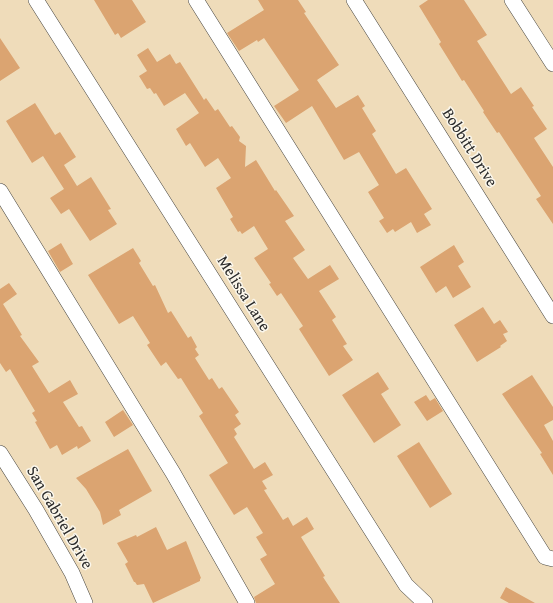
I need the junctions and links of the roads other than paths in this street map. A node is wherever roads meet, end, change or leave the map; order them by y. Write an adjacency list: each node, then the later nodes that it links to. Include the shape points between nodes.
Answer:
1 (36, 0): 12 (street, Melissa Lane, via 406,585)
2 (196, 0): 9 (street, via 545,557)
3 (354, 0): 7 (street, Bobbitt Drive)
4 (512, 0): 5 (street)
5 (553, 64)
6 (0, 191): 11 (street, via 173,474)
7 (553, 316)
8 (0, 453): 10 (street, San Gabriel Drive, via 72,573)
9 (553, 559)
10 (85, 603)
11 (246, 603)
12 (425, 603)

